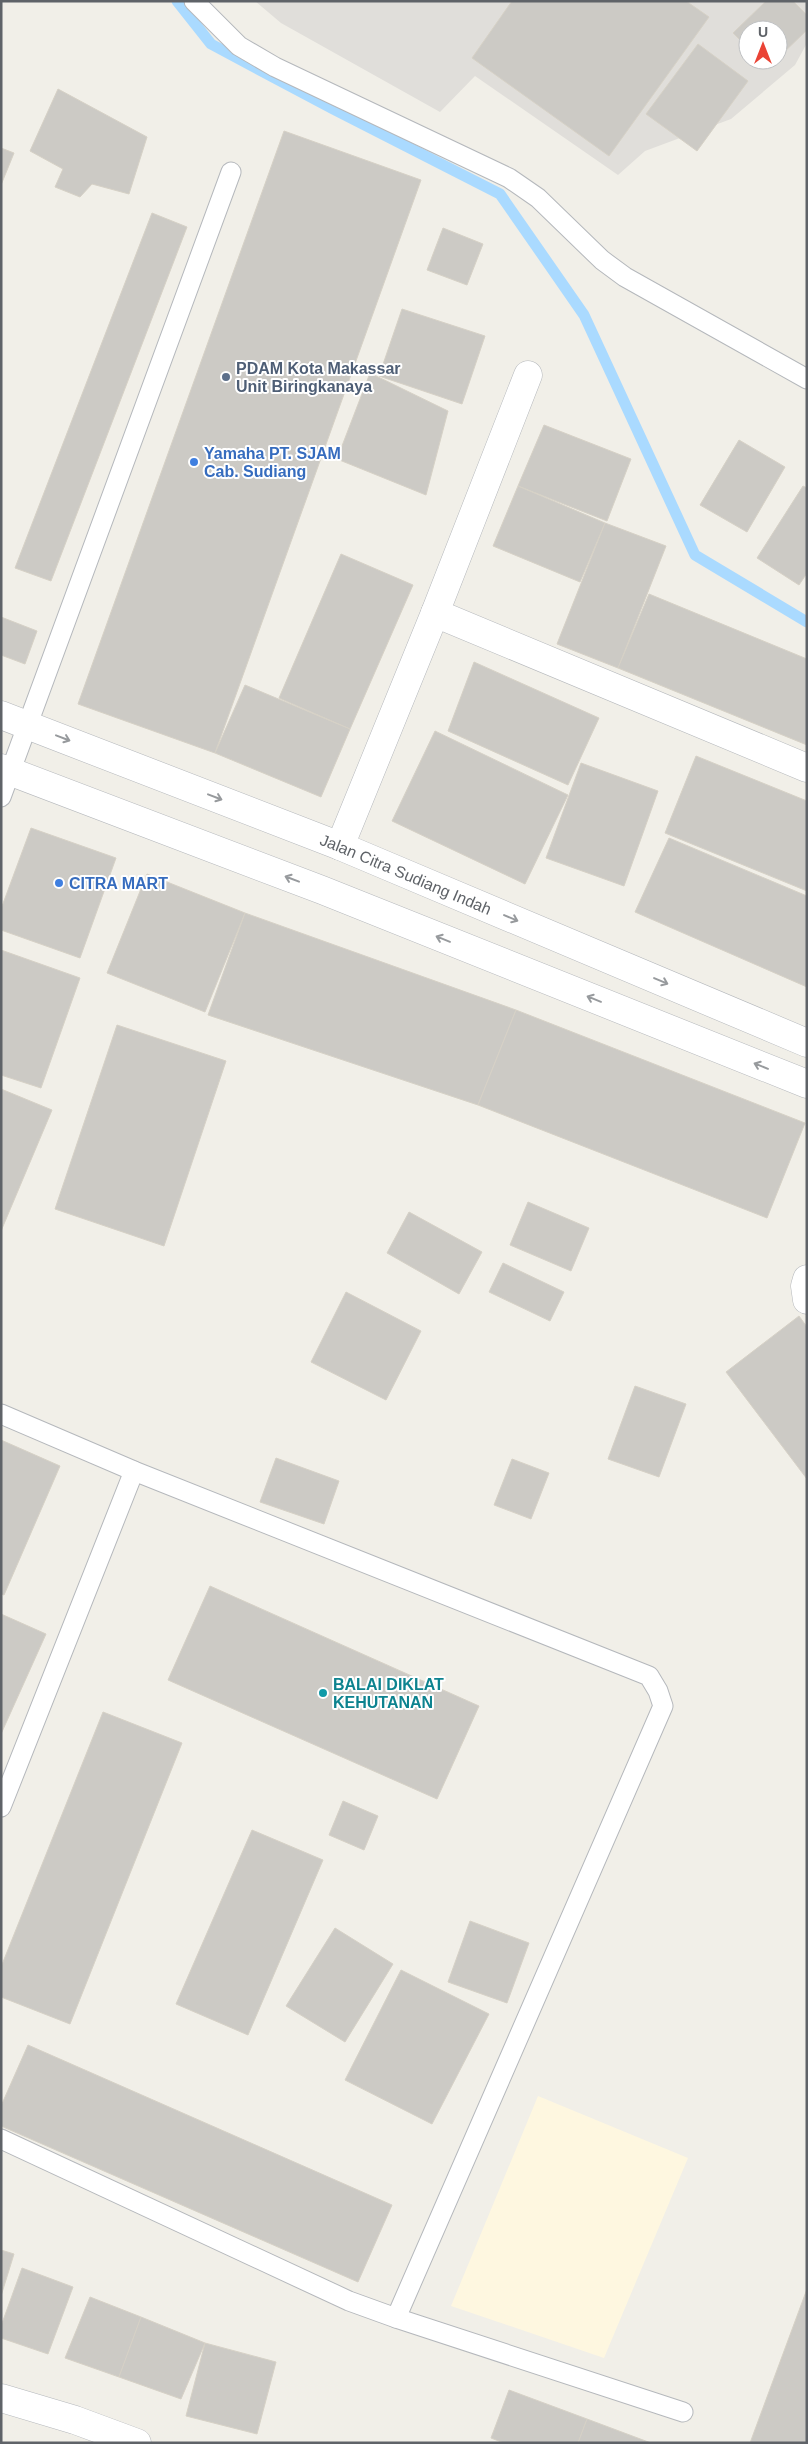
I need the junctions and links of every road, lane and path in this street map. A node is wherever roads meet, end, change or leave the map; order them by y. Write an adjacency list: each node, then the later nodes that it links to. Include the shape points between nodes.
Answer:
1 (194, 1): 4 (lane, via 239,46 275,67 509,178 538,198 602,260 625,277)
2 (231, 172): 7 (lane)
3 (528, 375): 5 (street)
4 (807, 379)
5 (435, 613): 8 (street); 11 (street)
6 (1, 715): 7 (street, Jalan Citra Sudiang Indah)
7 (28, 725): 9 (lane); 11 (street, Jalan Citra Sudiang Indah, one-way to 11)
8 (807, 768)
9 (6, 770): 10 (lane); 13 (street, one-way to 9, via 322,890)
10 (1, 797)
11 (340, 846): 12 (street, Jalan Citra Sudiang Indah, one-way to 12)
12 (553, 936): 13 (street); 14 (street, Jalan Citra Sudiang Indah, one-way to 14)
13 (536, 976): 15 (street, one-way to 13)
14 (807, 1043)
15 (807, 1084)
16 (807, 1280): 17 (street, via 804,1286)
17 (807, 1300)
18 (1, 1414): 19 (lane)
19 (134, 1471): 20 (lane); 22 (lane, via 649,1676 663,1706)
20 (1, 1807)
21 (1, 2139): 22 (lane, via 349,2301)
22 (396, 2318): 24 (lane)
23 (1, 2398): 25 (street)
24 (683, 2412)
25 (137, 2443)

